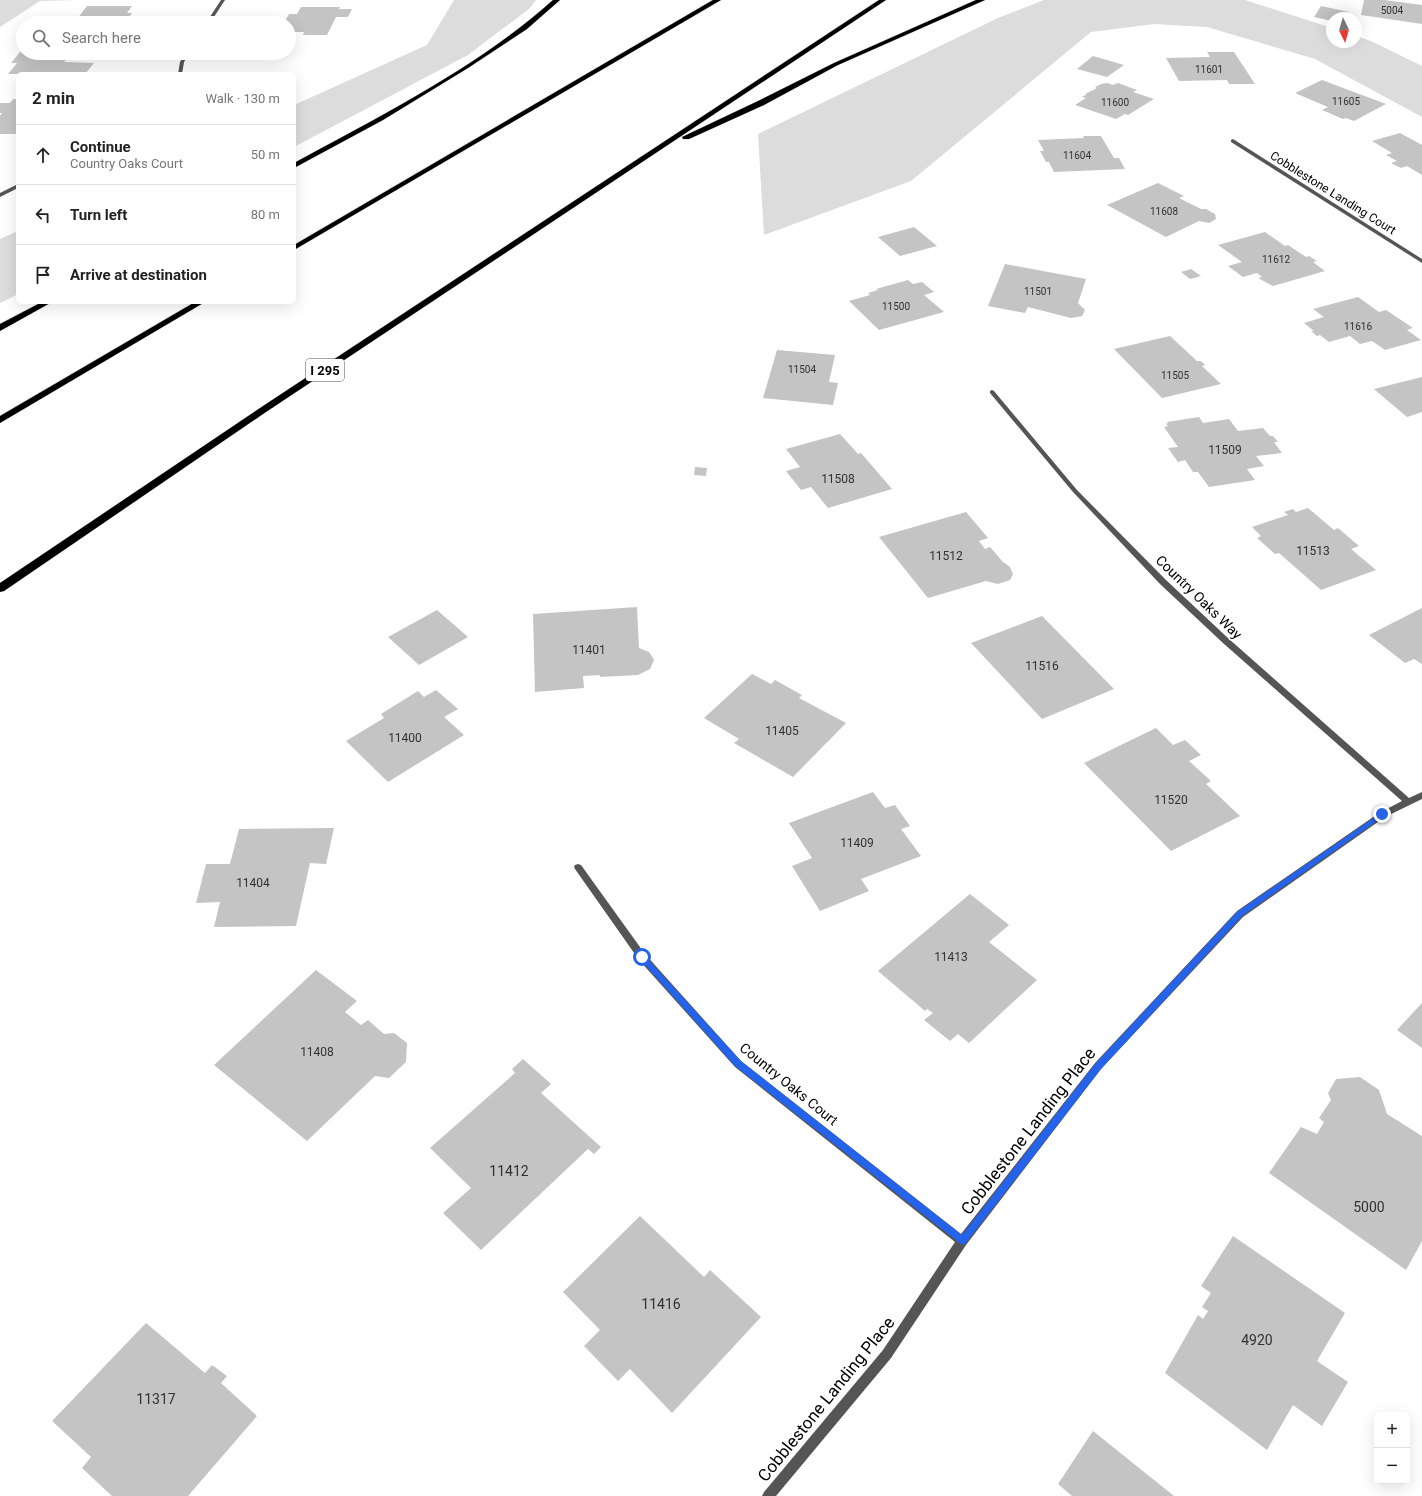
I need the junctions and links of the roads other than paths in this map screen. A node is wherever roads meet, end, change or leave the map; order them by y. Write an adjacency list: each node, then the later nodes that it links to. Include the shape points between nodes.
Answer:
1 (223, 0): 6 (street)
2 (557, 0): 11 (highway, via 503,44 451,77)
3 (718, 0): 14 (highway)
4 (883, 0): 10 (highway)
5 (982, 0): 10 (highway, via 836,64 761,103)
6 (213, 16)
7 (183, 60): 8 (street)
8 (180, 72)
9 (1233, 141): 15 (street, Cobblestone Landing Court)
10 (651, 154): 21 (highway, I 295, via 263,410)
11 (296, 165)
12 (16, 187): 13 (street)
13 (0, 195)
14 (296, 247)
15 (1422, 262)
16 (44, 304): 18 (highway)
17 (198, 304): 20 (highway)
18 (0, 328)
19 (992, 392): 23 (street, Country Oaks Way, via 1075,491 1163,582)
20 (0, 420)
21 (0, 588)
22 (1422, 795): 23 (street, Cobblestone Landing Place)
23 (1408, 802): 25 (street, Cobblestone Landing Place, via 1382,814 1240,914 1098,1066)
24 (578, 867): 25 (street, Country Oaks Court, via 642,957 738,1064)
25 (962, 1241): 26 (street, Cobblestone Landing Place, via 887,1354)
26 (768, 1496)

